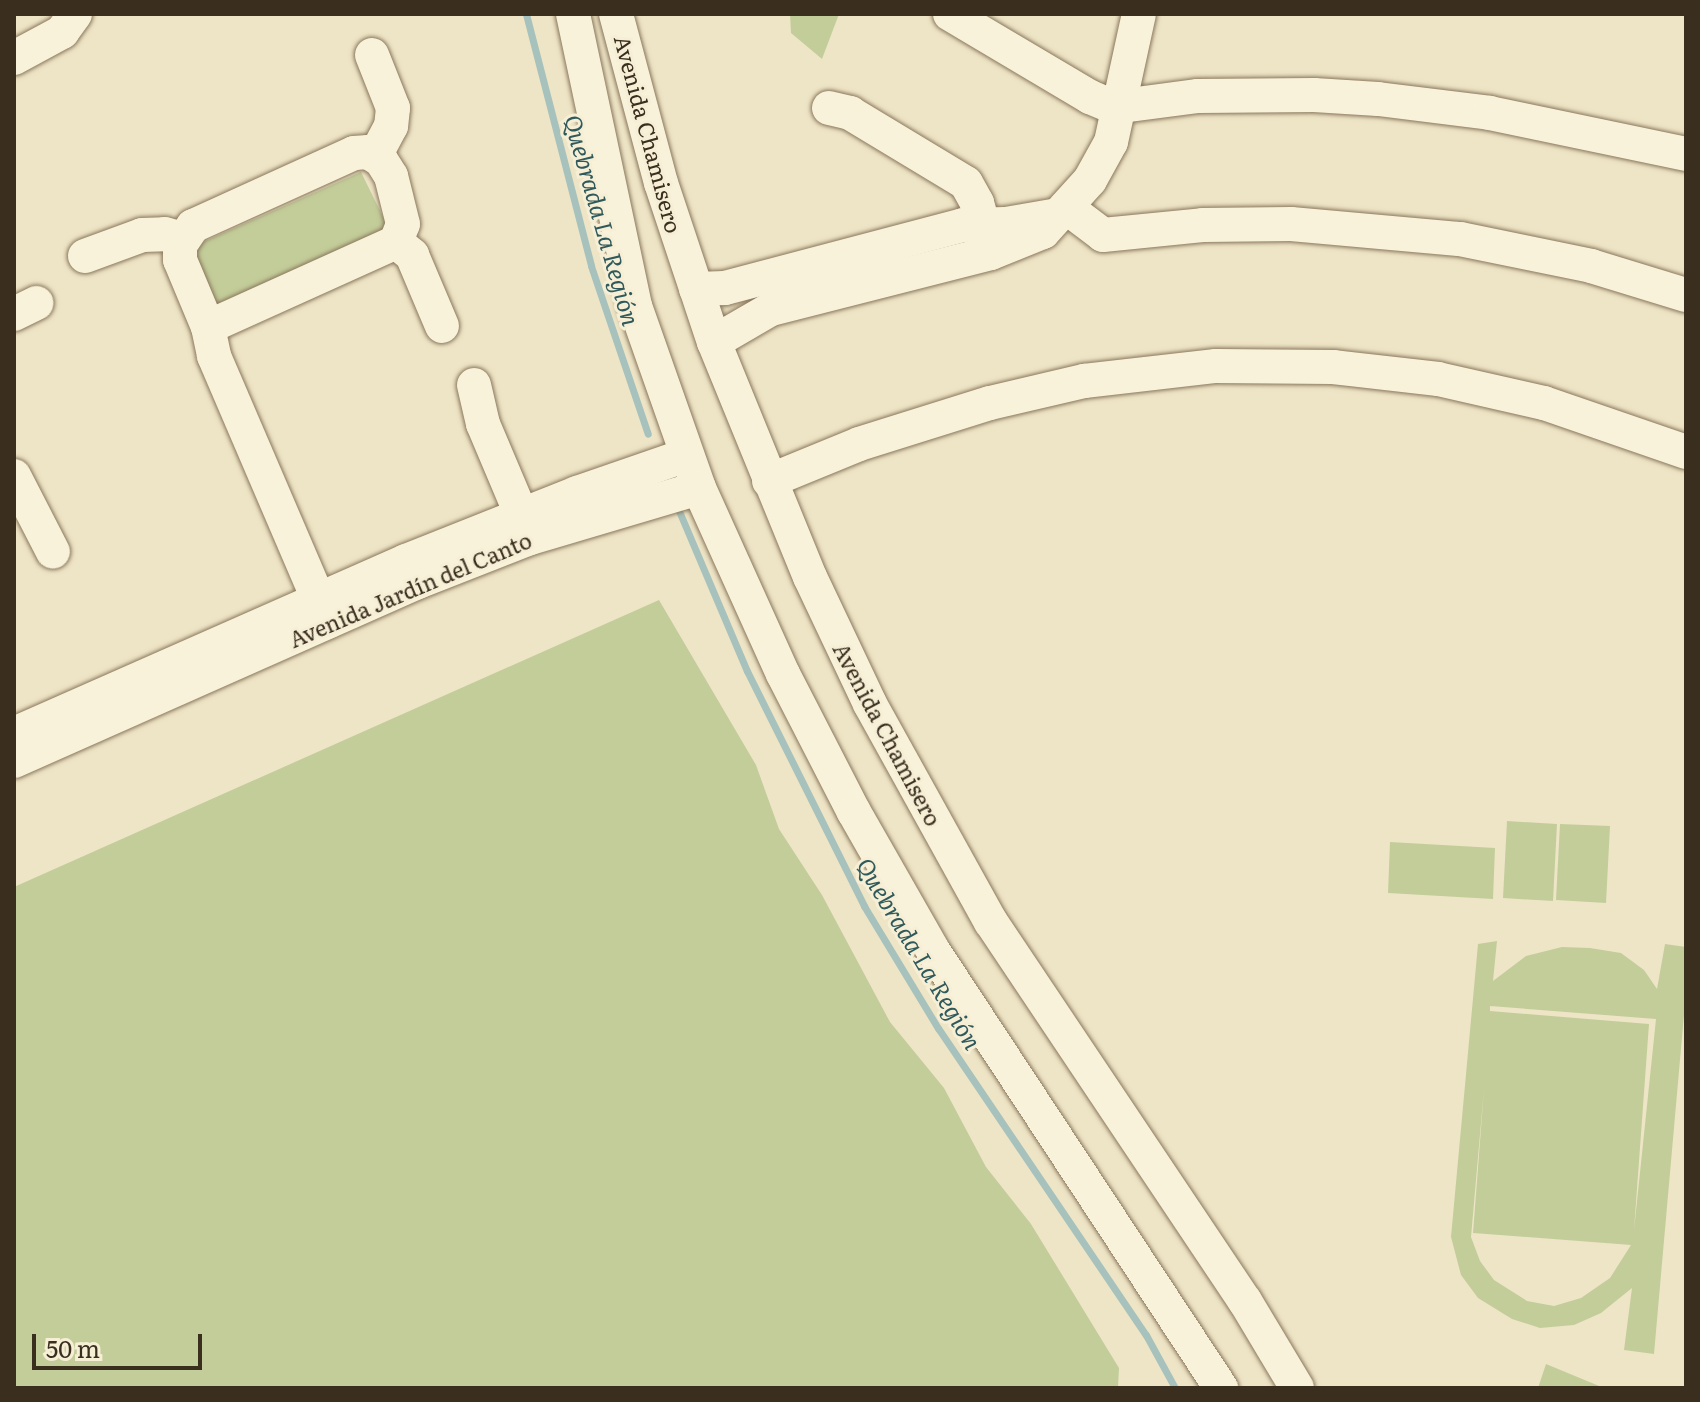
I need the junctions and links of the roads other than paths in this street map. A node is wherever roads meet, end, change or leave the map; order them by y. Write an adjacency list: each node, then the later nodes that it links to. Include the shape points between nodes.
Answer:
1 (75, 14): 7 (street, via 62,32)
2 (573, 14): 13 (street, Avenida Chamisero)
3 (616, 14): 12 (street, Avenida Chamisero)
4 (950, 14): 8 (street, via 1090,97)
5 (1139, 14): 8 (street)
6 (372, 55): 11 (street, via 393,108 391,126)
7 (14, 58)
8 (1121, 106): 10 (street, via 1143,100 1255,94 1378,99 1490,113); 14 (street, via 1098,169)
9 (829, 108): 16 (street, via 850,113 966,183)
10 (1686, 154)
11 (375, 156): 15 (street, via 354,153 193,226); 17 (street, via 391,176 403,224)
12 (661, 183): 13 (street, via 631,174); 19 (street, Avenida Chamisero)
13 (609, 189): 26 (street, Avenida Chamisero, via 635,306)
14 (1061, 212): 16 (street, via 1030,240); 20 (street, via 1103,235 1203,225 1291,224 1460,239 1591,266)
15 (182, 239): 18 (street, via 142,235); 22 (street, via 180,260)
16 (987, 239): 19 (street, via 963,225 725,288); 23 (street, via 771,309)
17 (396, 242): 21 (street, via 412,255); 22 (street)
18 (85, 256)
19 (696, 289): 23 (street, Avenida Chamisero)
20 (1686, 295)
21 (442, 326)
22 (208, 327): 32 (street, via 214,356)
23 (714, 342): 28 (street, Avenida Chamisero)
24 (474, 385): 30 (street, via 483,424)
25 (1686, 452): 28 (street, via 1544,403 1438,379 1333,367 1216,366 1128,374 990,403 859,444)
26 (687, 455): 29 (street, Avenida Chamisero); 30 (street, Avenida Jardín del Canto)
27 (14, 476): 31 (street)
28 (769, 481): 37 (street, Avenida Chamisero, via 834,631 949,849 1027,978 1245,1301)
29 (699, 488): 30 (street, Avenida Jardín del Canto); 36 (street, Avenida Chamisero, via 783,674 892,880 975,1017)
30 (527, 525): 32 (street, Avenida Jardín del Canto)
31 (53, 552)
32 (324, 610): 33 (street, Avenida Jardín del Canto)
33 (124, 699): 34 (street, Avenida Jardín del Canto); 35 (street, Avenida Jardín del Canto)
34 (14, 734)
35 (14, 761)
36 (1221, 1388)
37 (1297, 1388)

